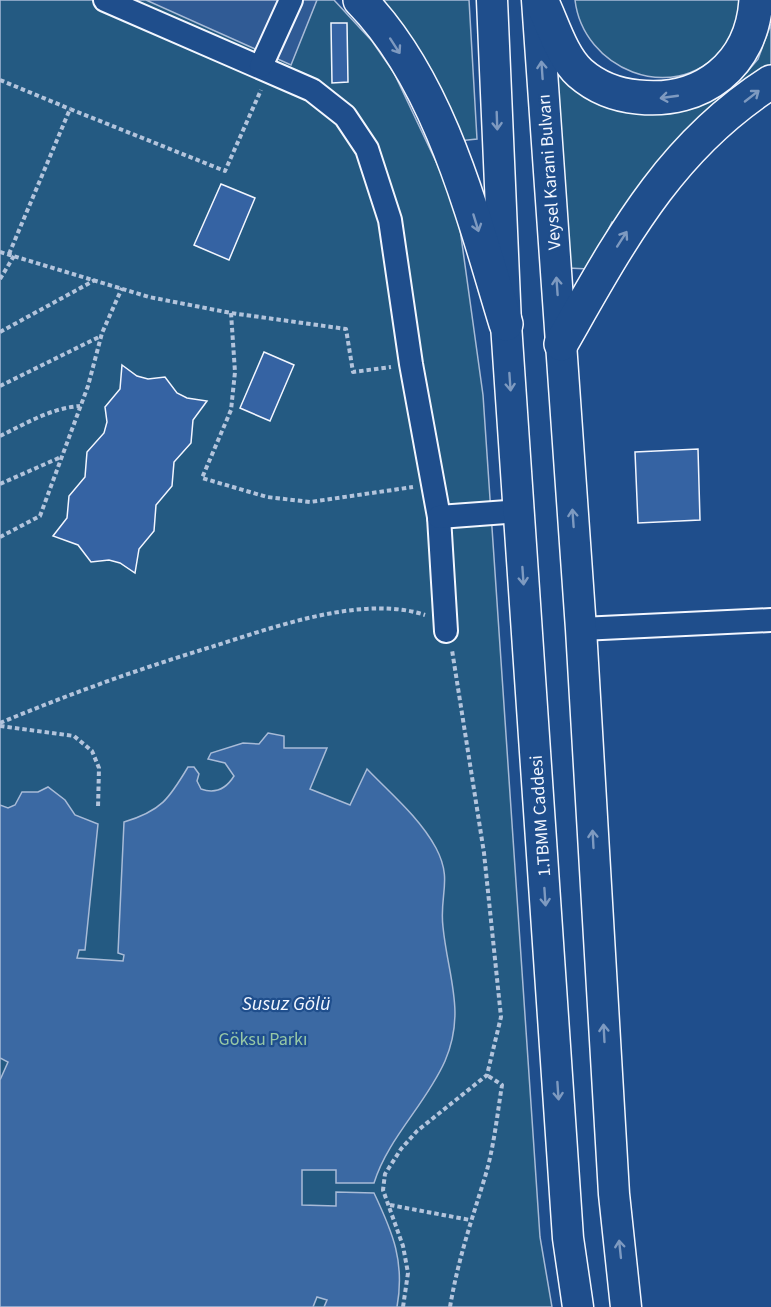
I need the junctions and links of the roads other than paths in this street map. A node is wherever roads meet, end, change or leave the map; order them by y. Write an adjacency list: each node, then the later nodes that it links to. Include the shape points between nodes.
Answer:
1 (105, 0): 7 (street)
2 (291, 0): 7 (street)
3 (360, 0): 9 (highway, one-way to 9, via 400,53 436,120 471,206)
4 (492, 0): 9 (main road, one-way to 9)
5 (539, 0): 6 (highway, one-way to 5, via 750,35 729,67 692,92 660,99 616,94 578,71); 10 (main road, Veysel Karani Bulvarı, one-way to 5)
6 (756, 0)
7 (266, 68): 12 (street, via 321,96 345,116 367,149 390,220)
8 (771, 82): 10 (highway, one-way to 8, via 618,243 663,178 701,135)
9 (506, 324): 11 (main road, 1.TBMM Caddesi, one-way to 11)
10 (561, 344): 14 (main road, one-way to 10)
11 (519, 511): 12 (street); 16 (main road, 1.TBMM Caddesi, one-way to 16, via 568,1226)
12 (439, 517): 15 (street)
13 (771, 621): 14 (street)
14 (581, 629): 17 (main road, one-way to 14, via 614,1194)
15 (446, 631)
16 (578, 1307)
17 (626, 1307)

